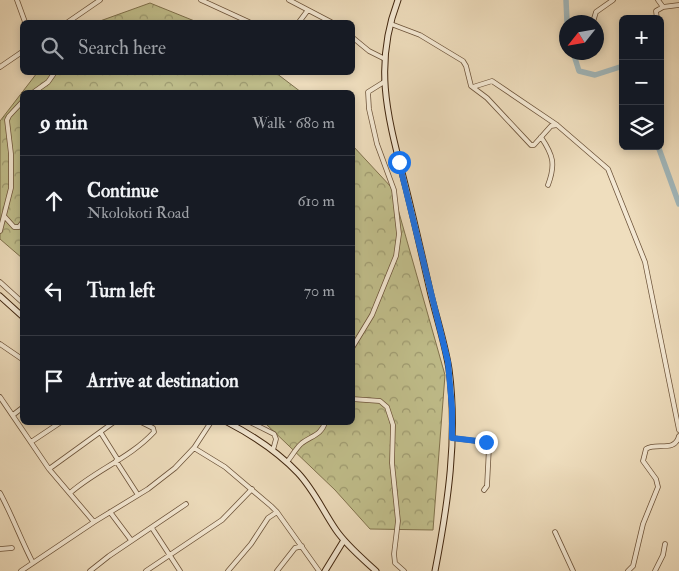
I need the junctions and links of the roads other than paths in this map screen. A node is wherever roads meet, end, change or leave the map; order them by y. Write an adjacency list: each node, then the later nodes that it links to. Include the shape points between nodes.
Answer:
1 (16, 0): 13 (street)
2 (100, 0): 14 (street)
3 (201, 0): 15 (street)
4 (289, 0): 10 (street)
5 (398, 0): 18 (main road)
6 (613, 0): 11 (street)
7 (658, 0): 9 (street)
8 (679, 5): 9 (street)
9 (663, 7): 12 (street, via 656,11)
10 (308, 10): 16 (street); 17 (street)
11 (595, 15)
12 (656, 15)
13 (24, 20)
14 (71, 20)
15 (245, 20)
16 (300, 20)
17 (328, 20)
18 (390, 24): 21 (main road); 25 (street, via 420,35 463,61)
19 (355, 39): 21 (street)
20 (20, 53): 22 (street)
21 (384, 59): 24 (main road)
22 (0, 67)
23 (52, 75): 26 (street)
24 (384, 82): 38 (street, via 368,92 369,109 377,144 394,190 399,234 396,256 372,315); 55 (main road, via 387,109 448,362)
25 (472, 87): 28 (street, via 492,81); 29 (street, via 487,98 531,145)
26 (37, 90)
27 (20, 104): 31 (street, via 7,120 11,188)
28 (557, 125): 29 (street, via 551,126); 52 (street, via 605,165 645,262)
29 (541, 137): 30 (street, via 550,150 552,160 553,173)
30 (548, 186)
31 (5, 217): 32 (street, via 14,227); 33 (street)
32 (20, 226)
33 (0, 231)
34 (0, 282): 36 (street)
35 (0, 296): 37 (main road)
36 (20, 300)
37 (20, 314)
38 (355, 343)
39 (0, 344): 40 (street)
40 (20, 359)
41 (0, 397): 44 (street)
42 (355, 399): 90 (street, via 380,401 391,417 398,521 394,554 395,563)
43 (20, 410): 44 (street)
44 (13, 415): 56 (street)
45 (56, 425): 56 (street)
46 (110, 425): 53 (street)
47 (147, 425): 59 (street, via 154,432)
48 (209, 425): 57 (street)
49 (233, 425): 58 (main road)
50 (256, 425): 58 (street, via 274,434)
51 (325, 425): 60 (street, via 316,436 303,442)
52 (679, 430)
53 (101, 433): 59 (street); 61 (street)
54 (679, 436): 93 (street, via 676,443 646,449 643,461 658,487 643,524 633,566)
55 (452, 438): 63 (street, via 486,442 489,447 487,486); 91 (main road, via 448,500)
56 (31, 442): 61 (street)
57 (194, 448): 62 (street, via 226,467); 66 (street, via 175,468)
58 (273, 450): 60 (main road)
59 (117, 460): 65 (street); 66 (street)
60 (287, 462): 74 (main road, via 309,486)
61 (49, 469): 65 (street)
62 (252, 489): 69 (street); 79 (street, via 222,520)
63 (484, 490)
64 (0, 493): 80 (street)
65 (70, 493): 70 (street)
66 (138, 496): 68 (street)
67 (186, 504): 71 (street)
68 (110, 512): 70 (street); 73 (street)
69 (277, 512): 76 (street); 85 (street, via 268,518)
70 (94, 522): 80 (street)
71 (152, 528): 73 (street); 79 (street)
72 (555, 532): 92 (street)
73 (131, 540): 82 (street)
74 (344, 540): 88 (main road); 89 (main road)
75 (665, 544): 94 (street)
76 (302, 546): 86 (street, via 295,548); 87 (street)
77 (12, 548): 78 (street)
78 (0, 549)
79 (170, 555): 83 (street); 84 (street)
80 (33, 563): 81 (street)
81 (21, 571)
82 (90, 571)
83 (146, 571)
84 (180, 571)
85 (228, 571)
86 (277, 571)
87 (319, 571)
88 (325, 571)
89 (376, 571)
90 (404, 571)
91 (435, 571)
92 (573, 571)
93 (628, 571)
94 (654, 571)

